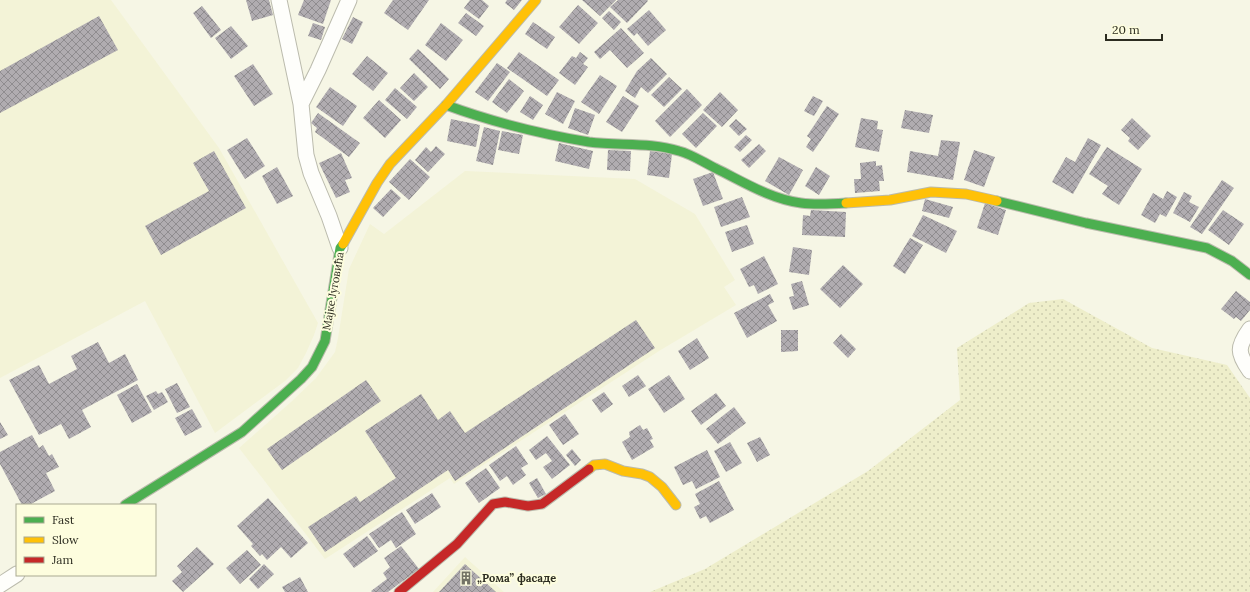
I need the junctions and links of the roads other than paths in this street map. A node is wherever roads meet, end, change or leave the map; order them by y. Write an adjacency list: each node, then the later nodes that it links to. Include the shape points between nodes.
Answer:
1 (279, 0): 4 (street)
2 (349, 0): 5 (street)
3 (536, 0): 7 (street, Мајке Југовића)
4 (292, 66): 5 (street, via 303,72); 6 (street)
5 (318, 70): 6 (street)
6 (301, 104): 8 (street, via 306,155)
7 (446, 106): 8 (street, Мајке Југовића, via 383,174); 9 (street, via 547,134 590,142 648,145 680,151 758,190 800,203 823,205 890,200 931,192 966,194 1086,224 1207,248 1232,261)
8 (340, 248): 12 (street, Мајке Југовића, via 325,341 312,367 242,432)
9 (1250, 275)
10 (1250, 329): 11 (street, via 1241,341 1239,352)
11 (1250, 371)
12 (127, 504)
13 (676, 505): 16 (street, via 653,478 644,474 632,474 612,465 594,465 542,504 524,507 500,501 493,504 457,544)
14 (16, 575): 15 (street)
15 (0, 585)
16 (399, 592)

